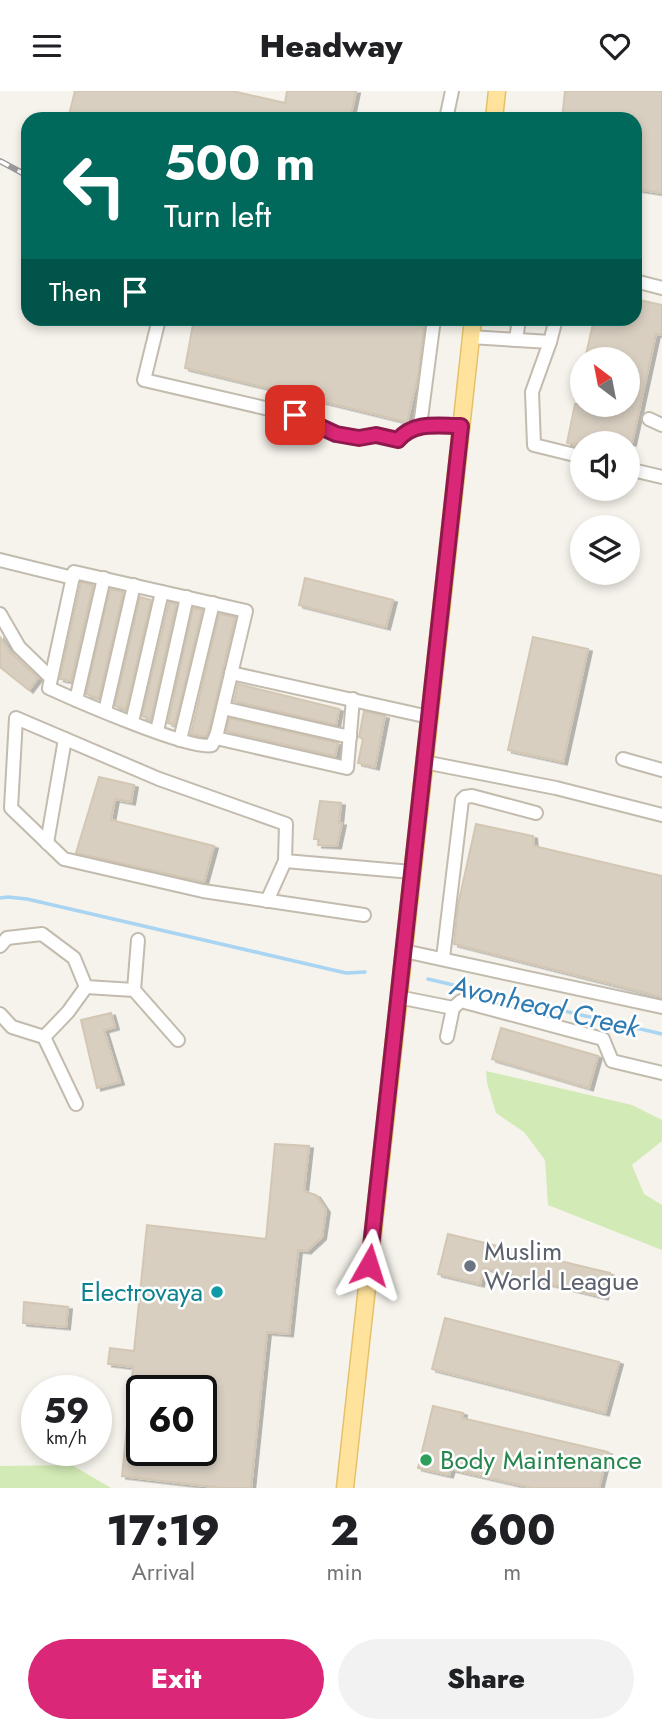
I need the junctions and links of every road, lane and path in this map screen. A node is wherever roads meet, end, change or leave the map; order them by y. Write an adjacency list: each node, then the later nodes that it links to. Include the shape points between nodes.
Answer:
1 (452, 91): 3 (lane)
2 (497, 91): 4 (main road)
3 (448, 112)
4 (495, 112)
5 (642, 283): 6 (lane)
6 (662, 288)
7 (157, 326): 17 (lane, via 144,380 295,415 352,437 376,435 398,440)
8 (433, 326): 17 (lane)
9 (472, 326): 12 (main road)
10 (518, 326): 13 (lane)
11 (554, 326): 14 (lane)
12 (471, 337): 13 (lane); 18 (main road)
13 (516, 340): 14 (lane)
14 (550, 342): 19 (lane, via 532,392 534,445)
15 (649, 419): 16 (lane)
16 (662, 425)
17 (420, 426): 18 (lane)
18 (461, 426): 36 (main road)
19 (570, 454)
20 (640, 472): 21 (lane)
21 (662, 477)
22 (0, 560): 23 (lane)
23 (73, 578): 24 (lane, via 74,572); 31 (lane)
24 (104, 578): 25 (lane); 33 (lane)
25 (134, 585): 26 (lane); 35 (lane)
26 (162, 592): 27 (lane); 37 (lane)
27 (187, 597): 28 (lane); 38 (lane)
28 (213, 603): 30 (lane, via 246,611); 42 (lane)
29 (0, 614): 31 (lane, via 19,647)
30 (231, 673): 32 (lane); 34 (lane)
31 (50, 677): 33 (lane, via 49,688)
32 (353, 699): 36 (lane); 39 (lane)
33 (76, 700): 35 (lane)
34 (223, 708): 39 (lane); 40 (lane)
35 (105, 711): 37 (lane)
36 (429, 717): 44 (main road)
37 (132, 722): 38 (lane)
38 (157, 731): 42 (lane)
39 (350, 737): 40 (lane, via 347,768)
40 (216, 738): 42 (lane, via 208,747)
41 (65, 739): 48 (lane); 48 (lane, via 16,718 11,808); 49 (lane, via 159,779 286,824)
42 (180, 740)
43 (623, 759): 45 (lane)
44 (424, 762): 47 (lane); 50 (main road)
45 (662, 770)
46 (536, 813): 56 (lane, via 472,796 462,800)
47 (662, 815)
48 (47, 843): 51 (lane, via 64,859)
49 (285, 861): 50 (lane); 51 (lane)
50 (412, 872): 55 (main road)
51 (267, 901): 52 (lane)
52 (365, 915)
53 (138, 940): 58 (lane)
54 (0, 946): 57 (lane, via 7,939 42,934 74,958)
55 (404, 951): 56 (lane); 59 (main road)
56 (443, 958): 60 (lane)
57 (86, 987): 58 (lane); 63 (lane)
58 (134, 990): 65 (lane)
59 (398, 997): 61 (lane); 68 (main road)
60 (662, 1007)
61 (453, 1008): 64 (lane); 66 (lane, via 461,1001 603,1039 612,1061)
62 (0, 1014): 63 (lane, via 12,1027)
63 (44, 1037): 67 (lane)
64 (447, 1037)
65 (178, 1040)
66 (662, 1073)
67 (76, 1104)
68 (345, 1488)

